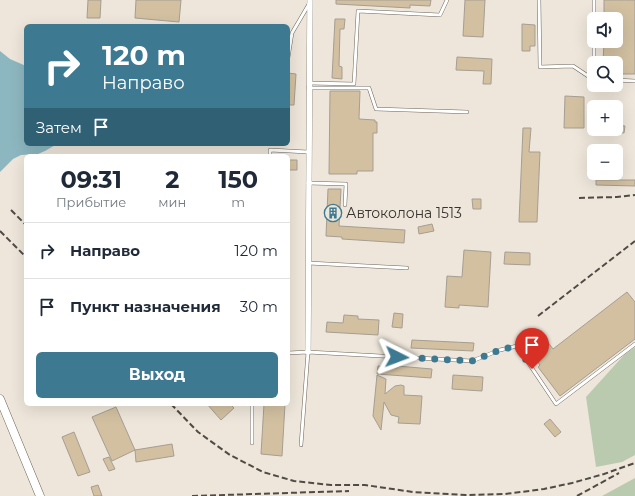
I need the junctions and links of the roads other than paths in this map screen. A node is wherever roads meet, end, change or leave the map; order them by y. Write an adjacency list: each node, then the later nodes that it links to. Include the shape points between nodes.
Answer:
1 (447, 0): 10 (lane, via 440,15 358,11 354,84)
2 (539, 0): 7 (lane, via 540,67 573,66)
3 (594, 0): 5 (lane)
4 (310, 1): 6 (lane, via 292,33); 10 (street)
5 (594, 12)
6 (290, 46)
7 (587, 75)
8 (623, 80): 9 (lane)
9 (635, 81)
10 (309, 85): 11 (lane, via 368,88 376,109); 12 (street)
11 (467, 112)
12 (308, 152): 13 (lane, via 270,150); 14 (street)
13 (270, 154)
14 (308, 183): 15 (lane, via 346,184); 16 (street)
15 (345, 205)
16 (308, 263): 17 (lane); 19 (street)
17 (407, 268)
18 (635, 344): 19 (lane, via 556,404 517,346 472,361)
19 (308, 352): 20 (lane); 24 (lane)
20 (290, 353)
21 (0, 399): 25 (main road)
22 (252, 406): 23 (lane)
23 (252, 443)
24 (301, 445)
25 (40, 496)

